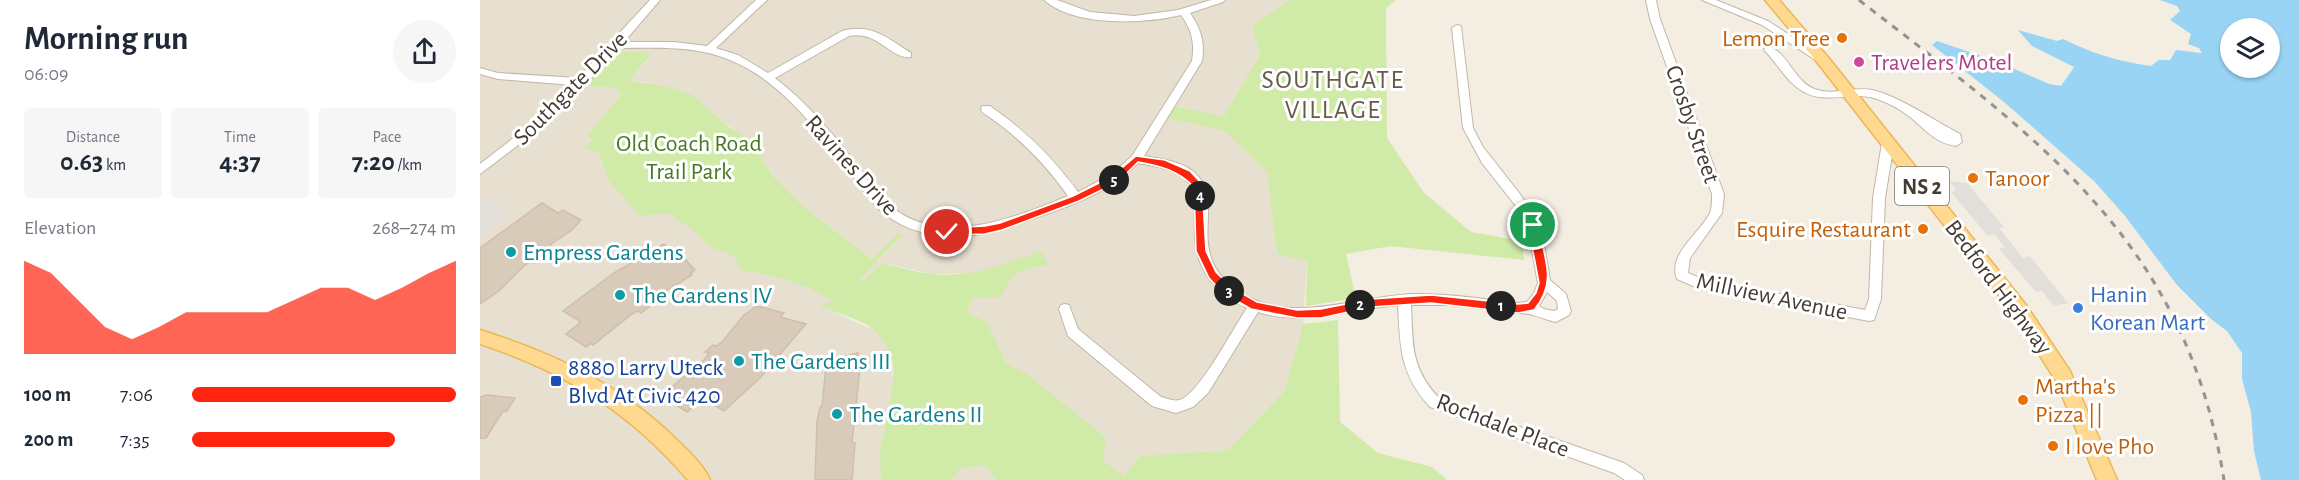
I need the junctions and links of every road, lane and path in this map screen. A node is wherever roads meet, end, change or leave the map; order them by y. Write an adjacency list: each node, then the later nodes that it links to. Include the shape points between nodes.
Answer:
1 (655, 0): 10 (street, Southgate Drive)
2 (762, 0): 12 (street)
3 (1049, 0): 8 (street, via 1087,14 1118,18)
4 (1220, 0): 8 (street)
5 (1651, 0): 25 (street, Crosby Street, via 1718,194 1716,213 1684,257)
6 (1707, 0): 14 (street, via 1765,23)
7 (1772, 0): 14 (main road, Bedford Highway / NS 2)
8 (1184, 12): 22 (street, Ravines Drive, via 1196,30 1197,61)
9 (1457, 28): 26 (street, via 1472,141 1528,216)
10 (616, 45): 12 (street, Ravines Drive); 17 (street, Southgate Drive)
11 (1769, 49): 18 (street, via 1807,89 1826,94)
12 (708, 50): 16 (street, Ravines Drive, via 749,65)
13 (907, 55): 16 (street, via 857,24)
14 (1822, 59): 18 (main road, Bedford Highway / NS 2)
15 (480, 71): 17 (street, via 498,76)
16 (768, 77): 24 (street, Ravines Drive, via 798,104 883,206 909,225 947,232 985,230)
17 (582, 82): 23 (street, Southgate Drive, via 551,114)
18 (1848, 92): 20 (street, via 1878,95); 21 (main road, Bedford Highway / NS 2)
19 (986, 109): 24 (street, via 1032,142)
20 (1914, 114)
21 (1888, 143): 25 (street, Millview Avenue, via 1879,198 1875,299 1869,315 1700,284); 34 (main road, Bedford Highway / NS 2, via 2015,303 2064,377)
22 (1136, 159): 24 (street, Ravines Drive, via 1115,179); 28 (street, via 1162,163 1193,178 1200,194 1199,240 1205,262 1227,290)
23 (480, 170)
24 (1076, 198)
25 (1681, 276)
26 (1544, 283): 29 (street); 29 (street, via 1558,293 1565,311 1556,317)
27 (1404, 301): 28 (street, via 1305,314); 29 (street, via 1431,299); 33 (street, Rochdale Place, via 1407,361 1422,391 1436,403 1619,468)
28 (1255, 306): 30 (street, via 1203,389 1188,403 1176,407 1157,402 1073,332)
29 (1531, 307)
30 (1065, 309)
31 (480, 337): 32 (main road, via 552,362 604,390 656,431)
32 (700, 480)
33 (1637, 480)
34 (2107, 480)

